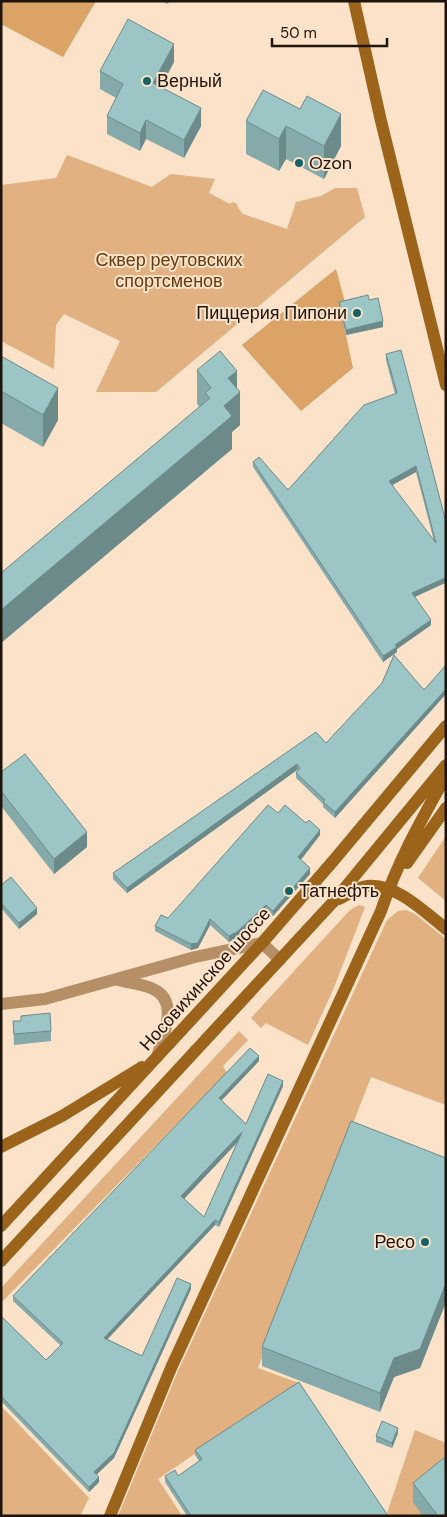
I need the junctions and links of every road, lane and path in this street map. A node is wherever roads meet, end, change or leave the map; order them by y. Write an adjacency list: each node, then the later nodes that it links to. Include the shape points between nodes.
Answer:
1 (354, 1): 2 (main road)
2 (446, 386)
3 (446, 726): 10 (main road, Носовихинское шоссе)
4 (446, 765): 8 (main road)
5 (446, 776): 7 (main road, via 415,831)
6 (446, 808): 7 (main road)
7 (388, 890): 8 (main road, via 366,886); 9 (main road, via 417,905); 18 (main road, via 175,1359)
8 (334, 901): 11 (main road)
9 (446, 929)
10 (262, 943): 11 (street); 12 (street); 14 (main road, Носовихинское шоссе)
11 (280, 960): 17 (main road)
12 (116, 980): 13 (street, via 45,1000); 14 (street, via 154,989 166,1002 168,1019)
13 (1, 1004)
14 (157, 1057): 15 (main road, via 62,1116); 16 (main road, Носовихинское шоссе)
15 (1, 1147)
16 (1, 1226)
17 (1, 1261)
18 (110, 1516)

